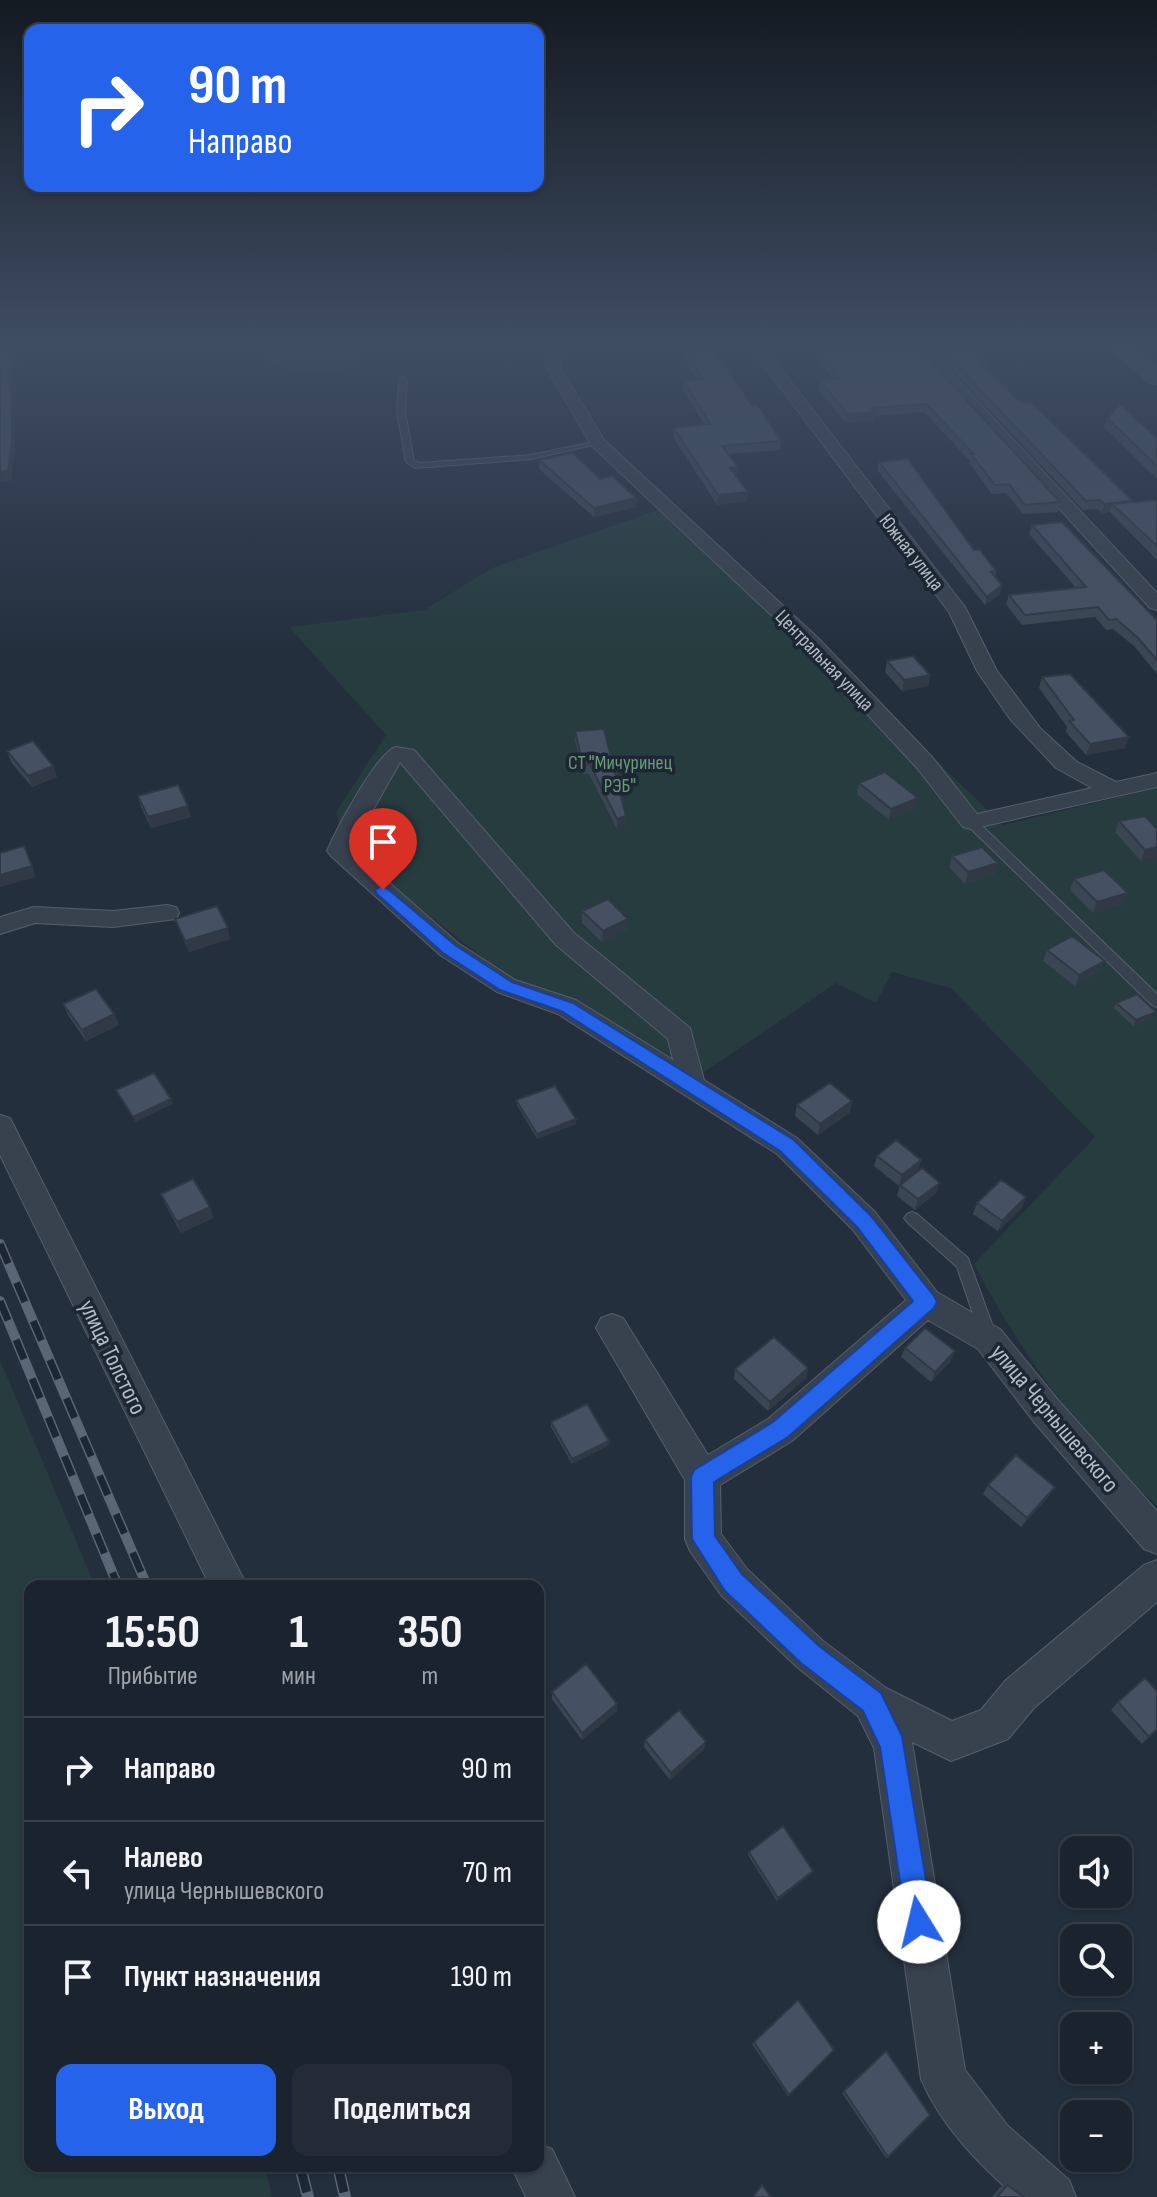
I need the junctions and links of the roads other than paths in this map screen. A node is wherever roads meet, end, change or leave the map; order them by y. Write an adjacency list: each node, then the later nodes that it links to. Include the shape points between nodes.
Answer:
1 (407, 446): 2 (lane, via 410,462 418,466 531,457)
2 (586, 446)
3 (601, 446): 9 (street, Центральная улица, via 811,642 925,763)
4 (832, 446): 8 (street, Южная улица, via 958,611 966,639 1035,737 1064,763)
5 (1010, 446): 6 (street)
6 (1157, 604)
7 (1157, 780): 8 (street)
8 (1113, 790): 9 (street)
9 (971, 822): 12 (lane)
10 (167, 913): 11 (street, via 113,919 34,915)
11 (0, 926)
12 (1157, 1002)
13 (691, 1082): 13 (street, улица Чернышевского, via 567,1007 506,986 449,949 339,851 389,760 406,755 565,939 681,1035); 16 (street, улица Чернышевского, via 787,1146 864,1221)
14 (0, 1126): 22 (street, улица Толстого)
15 (912, 1218): 18 (lane, via 963,1263)
16 (926, 1302): 18 (street, улица Чернышевского); 19 (street, via 780,1430)
17 (612, 1328): 19 (street)
18 (989, 1339): 20 (street, улица Чернышевского)
19 (702, 1477): 23 (street, via 703,1539 734,1582 810,1654)
20 (1157, 1537)
21 (1157, 1578): 23 (street, via 1020,1694 994,1725 951,1741)
22 (226, 1580)
23 (872, 1702): 26 (street, via 893,1745 944,2079 991,2143)
24 (538, 2172): 25 (street)
25 (551, 2197)
26 (1052, 2197)

